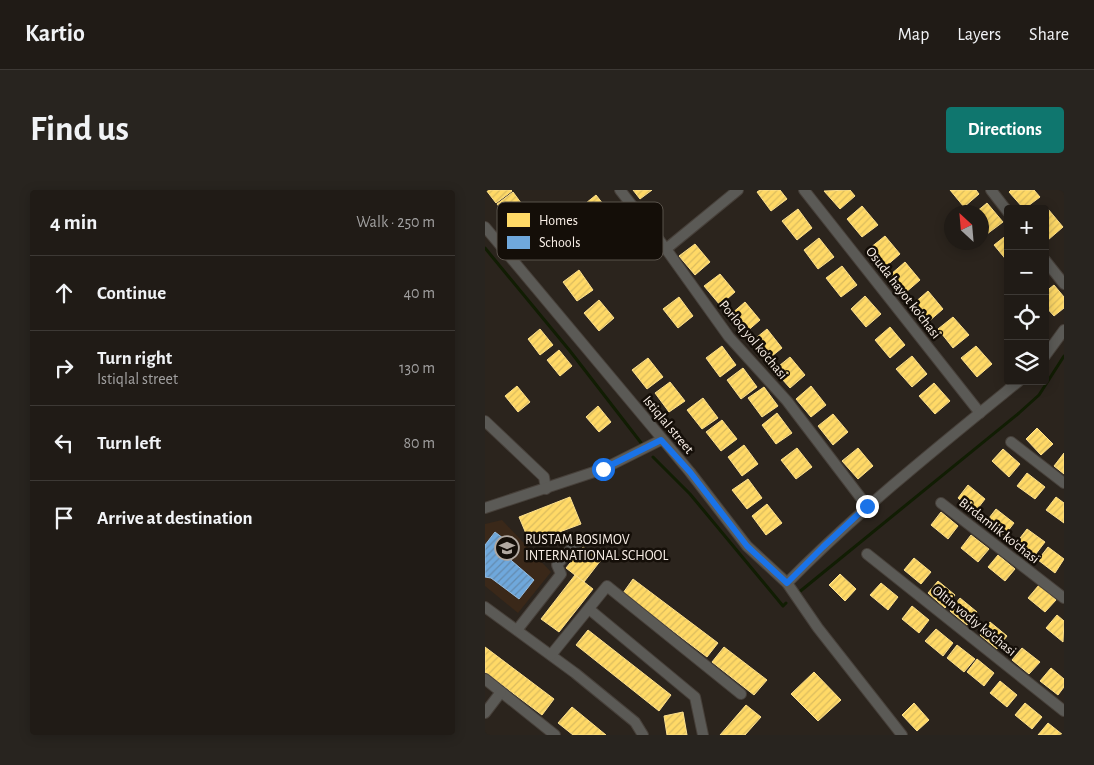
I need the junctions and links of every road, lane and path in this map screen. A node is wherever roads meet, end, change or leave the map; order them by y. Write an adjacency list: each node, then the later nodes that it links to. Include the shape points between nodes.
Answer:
1 (620, 190): 5 (street, Porloq yol ko'chasi)
2 (738, 190): 10 (street)
3 (805, 190): 17 (street, Osuda hayot ko'chasi)
4 (991, 190): 6 (street)
5 (629, 202)
6 (1004, 207)
7 (485, 227): 8 (street, Istiqlal street)
8 (497, 242)
9 (663, 245): 10 (street, Porloq yol ko'chasi)
10 (666, 249): 24 (street, Porloq yol ko'chasi, via 729,337 787,401)
11 (512, 260): 19 (street, Istiqlal street)
12 (1049, 265): 13 (street)
13 (1064, 284)
14 (1064, 330): 15 (street)
15 (1049, 351)
16 (1014, 385): 17 (street)
17 (980, 413): 24 (street)
18 (485, 421): 22 (street, via 544,477)
19 (661, 440): 22 (street, via 603,469); 28 (street, Istiqlal street, via 747,546)
20 (1011, 442): 21 (street)
21 (1064, 483)
22 (546, 489): 25 (street)
23 (941, 503): 29 (street, Birdamlik ko'chasi)
24 (867, 506): 28 (street)
25 (485, 508)
26 (578, 540): 32 (street, via 557,565 561,574)
27 (867, 554): 37 (street, Oltin vodiy ko'chasi)
28 (787, 583): 42 (street, Istiqlal street, via 818,628)
29 (1064, 598)
30 (485, 607): 32 (street)
31 (589, 609): 33 (street); 36 (street, via 607,586); 41 (street, via 695,697)
32 (517, 630): 33 (street)
33 (551, 655): 40 (street, via 635,722)
34 (485, 679): 35 (street)
35 (501, 692): 38 (street); 39 (street)
36 (741, 694)
37 (1064, 711)
38 (485, 712)
39 (555, 735)
40 (643, 735)
41 (703, 735)
42 (903, 735)

